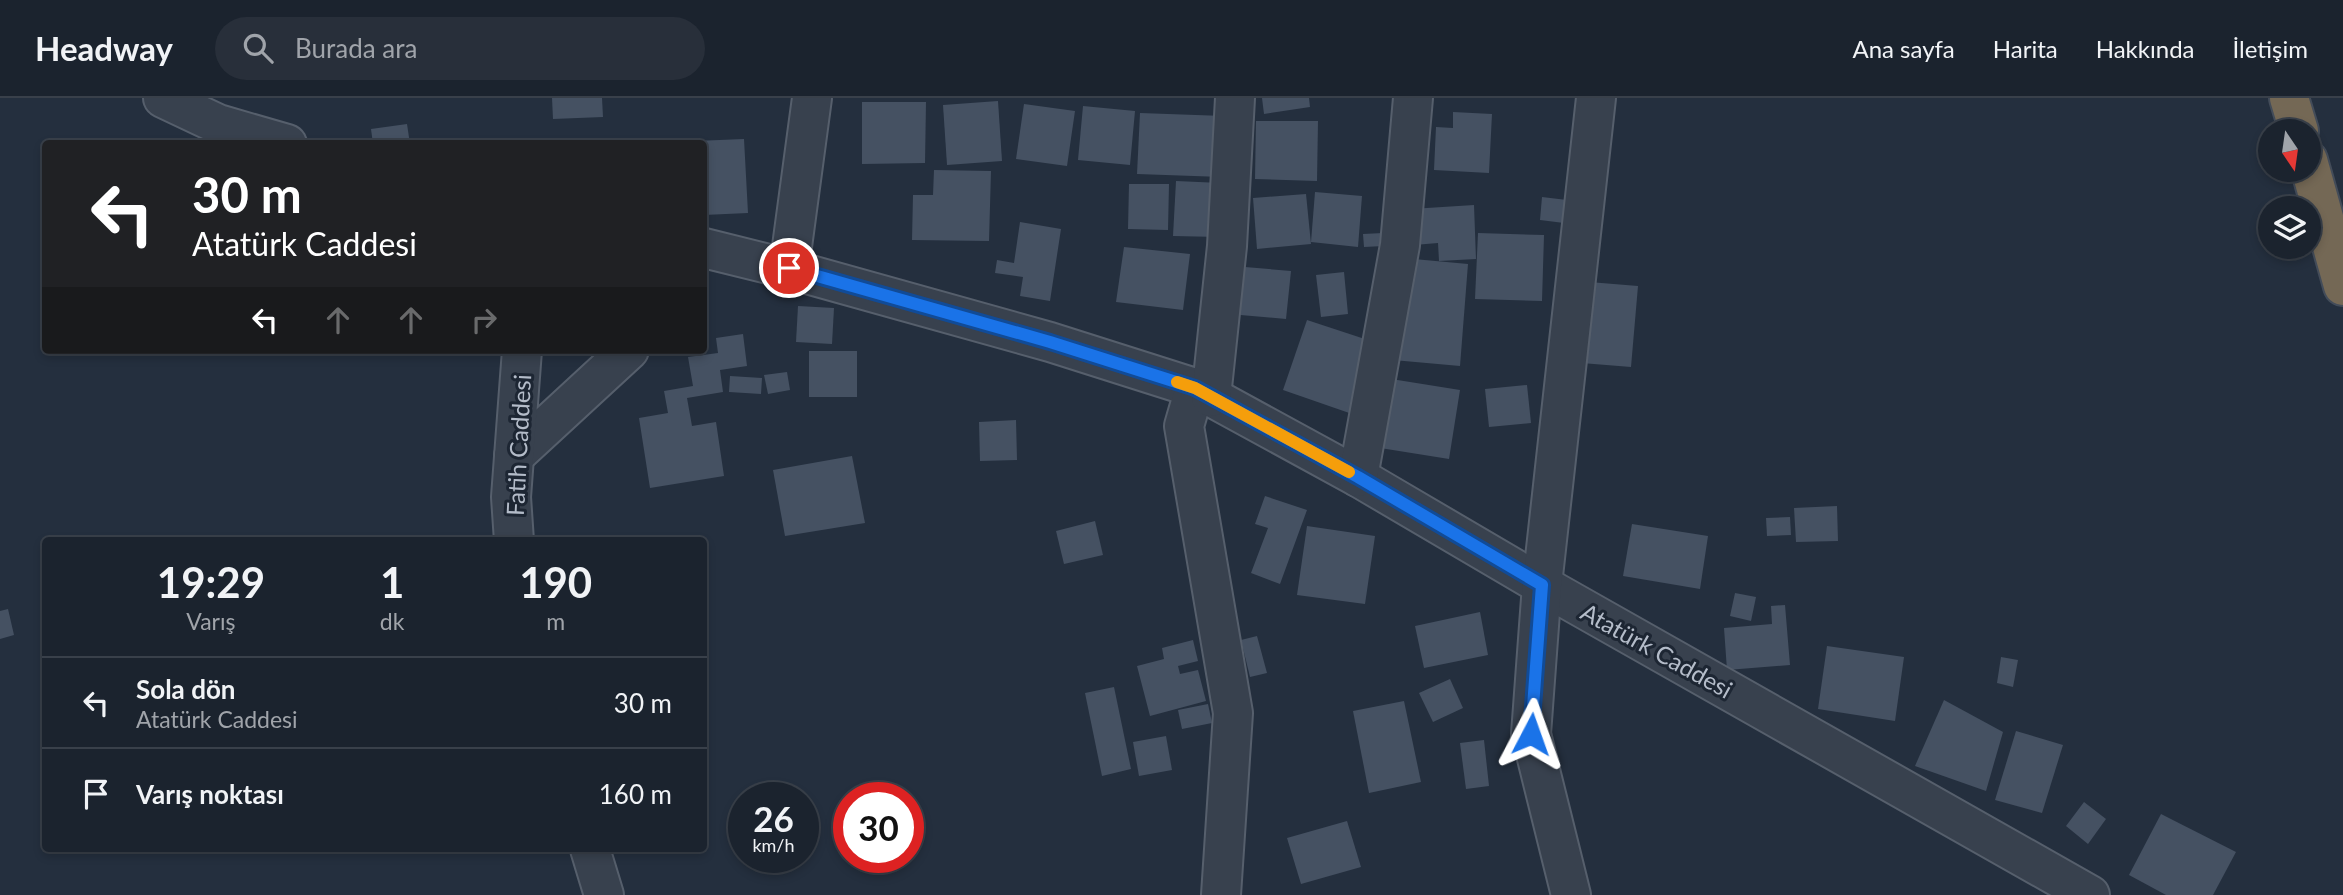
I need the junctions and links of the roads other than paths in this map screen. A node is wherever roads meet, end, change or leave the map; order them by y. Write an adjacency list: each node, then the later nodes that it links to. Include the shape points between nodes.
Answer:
1 (163, 98): 8 (street, via 218,124)
2 (813, 98): 11 (street)
3 (1235, 98): 15 (street, via 1227,246)
4 (1413, 98): 17 (street, via 1400,245)
5 (1596, 98): 19 (street)
6 (2289, 98): 7 (highway)
7 (2295, 119)
8 (273, 140)
9 (2314, 182): 12 (highway)
10 (710, 259): 11 (street, Atatürk Caddesi)
11 (789, 268): 15 (street, Atatürk Caddesi, via 1050,342)
12 (2343, 286)
13 (522, 354): 16 (street, Fatih Caddesi)
14 (625, 354): 16 (street)
15 (1203, 392): 17 (street, Atatürk Caddesi); 22 (street, via 1184,426 1233,713)
16 (514, 456): 18 (street, Fatih Caddesi)
17 (1358, 477): 19 (street, Atatürk Caddesi)
18 (514, 537)
19 (1542, 585): 23 (street, via 1531,734); 24 (street, Atatürk Caddesi)
20 (591, 852): 21 (street)
21 (604, 895)
22 (1221, 895)
23 (1571, 895)
24 (2090, 895)

